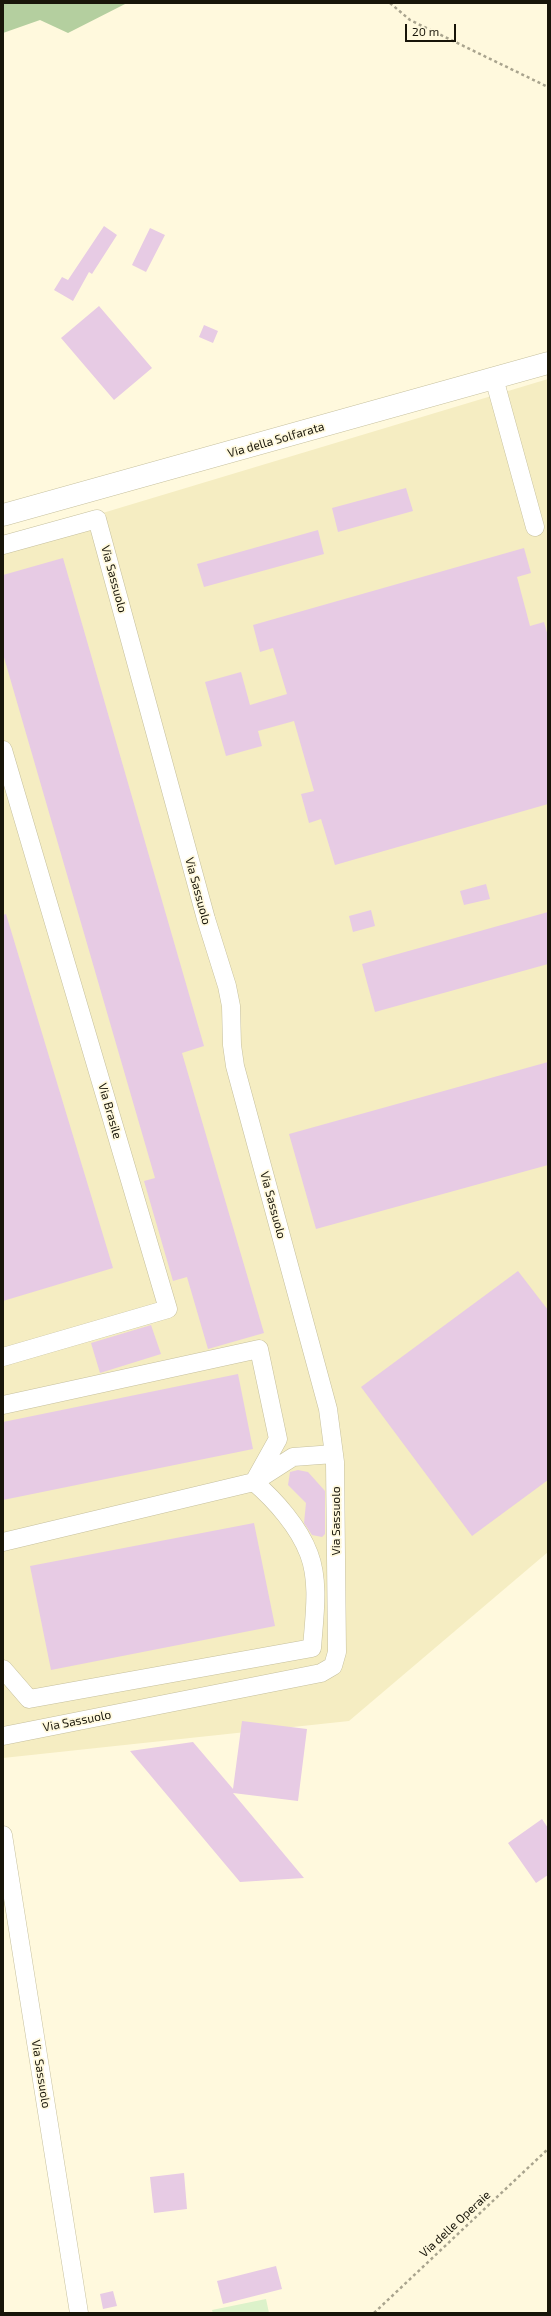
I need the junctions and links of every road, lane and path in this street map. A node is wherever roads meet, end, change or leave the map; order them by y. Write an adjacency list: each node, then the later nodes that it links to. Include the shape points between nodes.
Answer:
1 (390, 3): 2 (path, via 410,20)
2 (548, 87)
3 (548, 363): 4 (main road, Via della Solfarata)
4 (494, 378): 5 (main road, Via della Solfarata); 6 (street)
5 (3, 515)
6 (535, 527)
7 (3, 545): 11 (street, Via Sassuolo, via 98,519 206,919 227,986 235,1066 328,1409)
8 (3, 750): 9 (street, Via Brasile, via 168,1309)
9 (3, 1357)
10 (3, 1405): 12 (street, via 259,1349 278,1439)
11 (334, 1454): 12 (street, via 293,1457); 15 (street, Via Sassuolo, via 337,1652 335,1662 329,1669 321,1673)
12 (254, 1482): 13 (street); 14 (street, via 277,1503 310,1554 316,1599 312,1648 29,1699)
13 (3, 1542)
14 (3, 1669)
15 (3, 1736)
16 (3, 1835): 18 (street, Via Sassuolo)
17 (548, 2149): 19 (path, Via delle Operaie)
18 (79, 2313)
19 (374, 2313)

